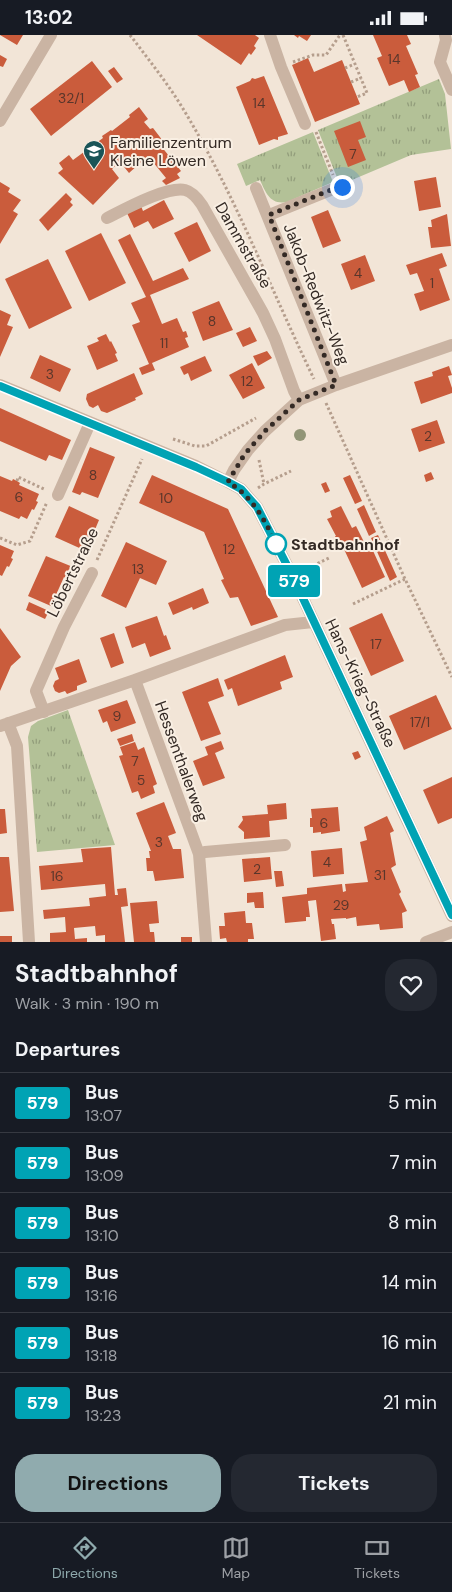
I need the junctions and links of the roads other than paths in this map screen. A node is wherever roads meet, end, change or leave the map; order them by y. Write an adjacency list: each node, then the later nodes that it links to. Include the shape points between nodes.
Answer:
1 (51, 35): 5 (street)
2 (270, 35): 6 (street, via 281,67)
3 (445, 35): 4 (street, via 440,62)
4 (452, 90)
5 (0, 121)
6 (310, 128)
7 (340, 187): 9 (street, Jakob-Redwitz-Weg)
8 (256, 188): 9 (street, Jakob-Redwitz-Weg)
9 (269, 215): 13 (street, Jakob-Redwitz-Weg)
10 (107, 219): 14 (street, Dammstraße, via 171,191 184,190 194,195 263,313)
11 (452, 345): 13 (street)
12 (0, 385): 15 (street, Hans-Krieg-Straße)
13 (336, 385): 14 (street)
14 (299, 400): 16 (street, via 254,443)
15 (90, 423): 16 (street, Hans-Krieg-Straße); 17 (street)
16 (228, 482): 19 (street, Hans-Krieg-Straße, via 241,489 257,507)
17 (55, 494)
18 (92, 573): 21 (street, Löbertstraße, via 36,691)
19 (314, 622): 20 (street, via 285,625); 25 (street, Hans-Krieg-Straße)
20 (135, 680): 21 (street); 24 (street, Hessenthalerweg)
21 (44, 712): 22 (street)
22 (4, 724): 27 (street, via 17,746)
23 (285, 845): 24 (street)
24 (199, 854): 28 (street, Hessenthalerweg)
25 (452, 916)
26 (452, 932): 29 (street)
27 (29, 942)
28 (206, 942)
29 (426, 942)

